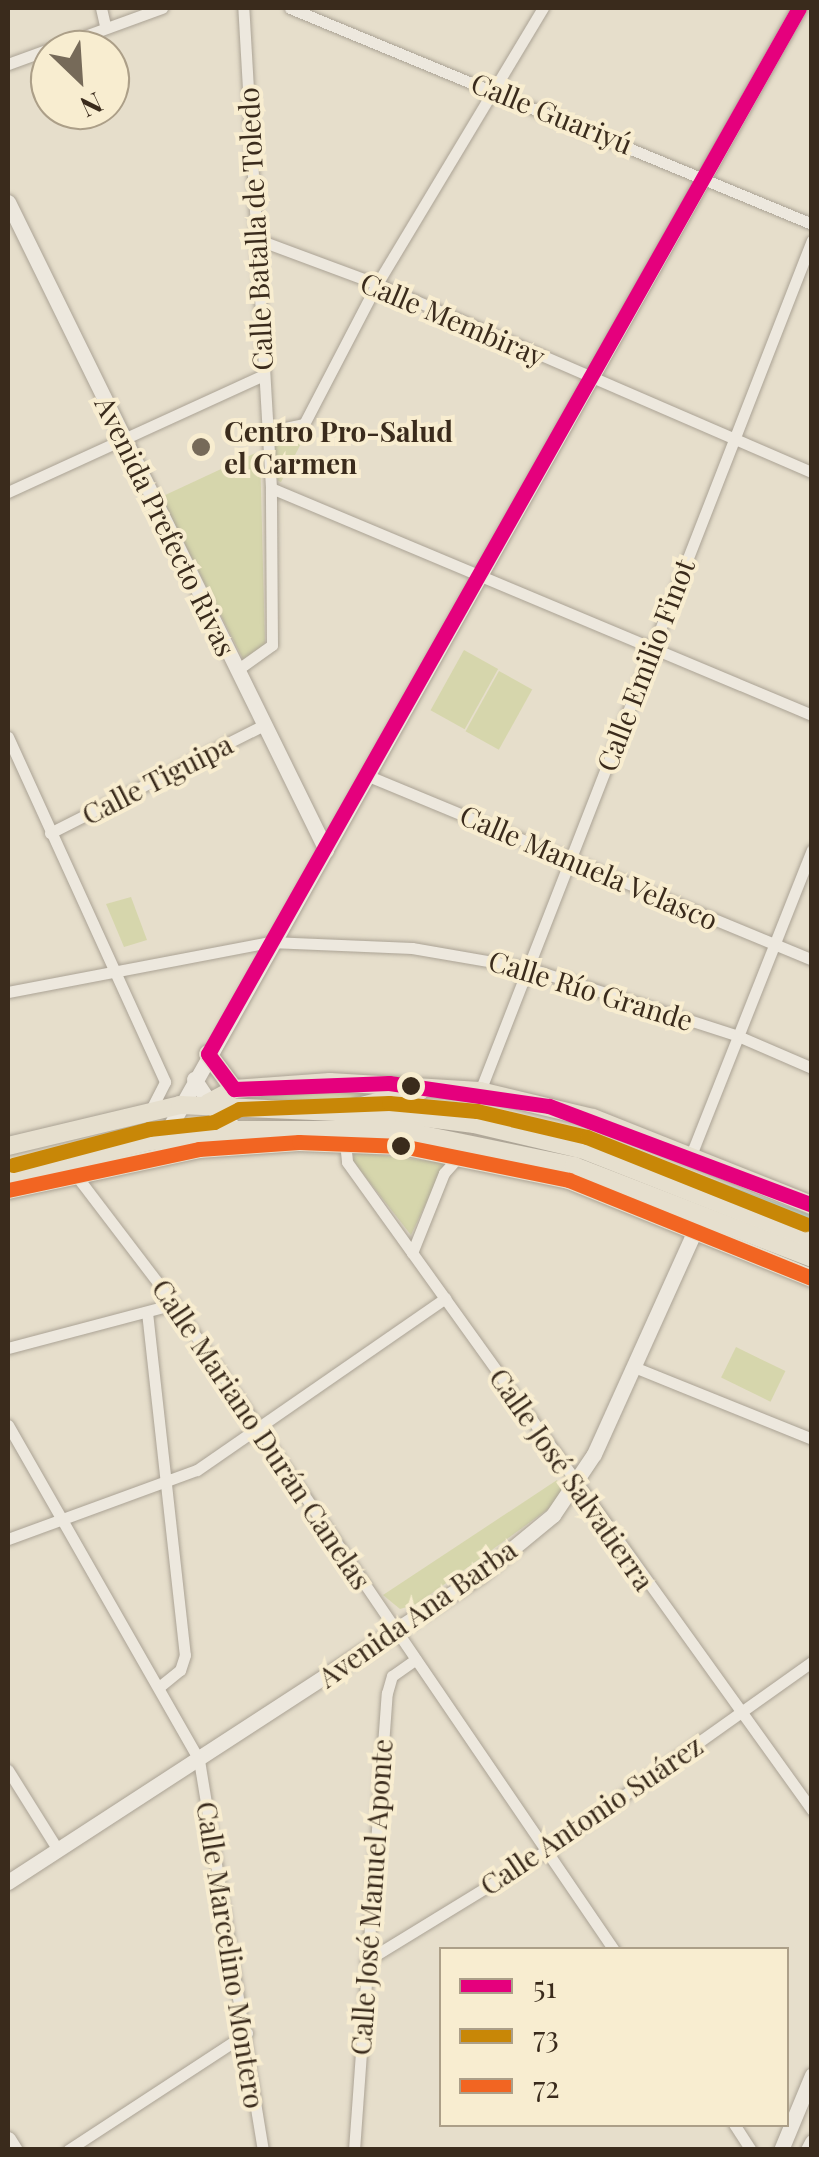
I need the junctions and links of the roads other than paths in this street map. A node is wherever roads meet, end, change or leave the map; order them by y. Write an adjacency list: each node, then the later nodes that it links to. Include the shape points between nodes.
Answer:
1 (101, 8): 7 (street)
2 (162, 8): 7 (street)
3 (243, 8): 13 (street, Calle Batalla de Toledo)
4 (290, 8): 9 (street, Calle Guariyú)
5 (543, 8): 9 (street)
6 (799, 8): 10 (street)
7 (105, 25): 8 (street)
8 (8, 64)
9 (496, 90): 10 (street, Calle Guariyú); 15 (street)
10 (703, 175): 12 (street, Calle Guariyú); 17 (street)
11 (8, 202): 19 (street, Avenida Prefecto Rivas)
12 (812, 224)
13 (259, 240): 15 (street, Calle Membiray); 16 (street, Calle Batalla de Toledo)
14 (812, 240): 20 (street, Calle Emilio Finot)
15 (377, 284): 17 (street, Calle Membiray); 18 (street, via 304,424)
16 (263, 374): 18 (street, Calle Batalla de Toledo); 19 (street)
17 (588, 377): 20 (street, Calle Membiray); 24 (street)
18 (266, 432): 22 (street, Calle Batalla de Toledo)
19 (123, 438): 23 (street); 26 (street, Avenida Prefecto Rivas)
20 (732, 439): 21 (street, Calle Membiray); 25 (street, Calle Emilio Finot)
21 (812, 472)
22 (272, 488): 24 (street); 26 (street, Calle Batalla de Toledo, via 272,645)
23 (8, 492)
24 (478, 576): 25 (street); 30 (street)
25 (652, 647): 27 (street); 34 (street, Calle Emilio Finot)
26 (236, 670): 28 (street, Avenida Prefecto Rivas)
27 (812, 715)
28 (264, 725): 31 (street, Calle Tiguipa); 32 (street, Avenida Prefecto Rivas)
29 (8, 738): 31 (street)
30 (366, 775): 32 (street); 34 (street, Calle Manuela Velasco)
31 (50, 833): 39 (street)
32 (326, 850): 35 (street)
33 (812, 850): 36 (street)
34 (569, 857): 36 (street, Calle Manuela Velasco); 38 (street, Calle Emilio Finot)
35 (270, 942): 38 (street, Calle Río Grande, via 412,948); 39 (street, Calle Río Grande); 42 (street)
36 (774, 944): 37 (street, Calle Manuela Velasco); 41 (street)
37 (812, 960)
38 (528, 968): 41 (street, Calle Río Grande); 47 (street, Calle Emilio Finot)
39 (111, 969): 40 (street, Calle Río Grande); 50 (street, via 166,1084)
40 (8, 992)
41 (738, 1036): 43 (street, Calle Río Grande); 57 (street)
42 (208, 1054): 44 (street); 46 (main road)
43 (812, 1068)
44 (194, 1079): 48 (street); 49 (street)
45 (436, 1087): 46 (main road, via 330,1082); 47 (main road); 51 (main road)
46 (234, 1089): 48 (main road)
47 (480, 1091): 57 (main road, via 593,1118)
48 (208, 1103): 49 (main road); 51 (main road, via 260,1112); 52 (street)
49 (180, 1105): 50 (main road); 53 (street)
50 (152, 1108): 55 (main road)
51 (341, 1111): 64 (main road, via 474,1124 581,1149)
52 (238, 1130): 53 (main road); 56 (main road, via 399,1130)
53 (163, 1139): 59 (main road)
54 (345, 1142): 56 (main road); 58 (main road, via 199,1149); 65 (street, Calle José Salvatierra, via 347,1162)
55 (8, 1146)
56 (466, 1148): 62 (main road, via 574,1166); 63 (main road); 65 (street, via 444,1173)
57 (691, 1156): 61 (main road)
58 (73, 1173): 60 (main road); 70 (street, Calle Mariano Durán Canelas, via 92,1188)
59 (8, 1174)
60 (8, 1190)
61 (812, 1205)
62 (722, 1222): 66 (main road); 67 (main road)
63 (696, 1228): 66 (main road); 73 (street, Avenida Ana Barba)
64 (812, 1240)
65 (412, 1253): 69 (street, Calle José Salvatierra)
66 (760, 1256): 68 (main road)
67 (812, 1258)
68 (812, 1278)
69 (445, 1298): 75 (street); 78 (street, Calle José Salvatierra)
70 (174, 1304): 71 (street); 75 (street, Calle Mariano Durán Canelas)
71 (147, 1312): 72 (street); 77 (street)
72 (8, 1348)
73 (634, 1367): 76 (street); 78 (street, Avenida Ana Barba)
74 (8, 1425): 79 (street, Calle Marcelino Montero)
75 (258, 1428): 77 (street); 81 (street, Calle Mariano Durán Canelas)
76 (812, 1439)
77 (162, 1486): 79 (street); 84 (street, via 186,1655 180,1670)
78 (576, 1486): 81 (street, Avenida Ana Barba, via 519,1544); 85 (street, Calle José Salvatierra)
79 (62, 1518): 80 (street); 84 (street, Calle Marcelino Montero)
80 (8, 1539)
81 (397, 1630): 82 (street, Calle Mariano Durán Canelas); 86 (street, Avenida Ana Barba)
82 (416, 1659): 90 (street, Calle Mariano Durán Canelas); 93 (street, Calle José Manuel Aponte, via 388,1682)
83 (812, 1662): 85 (street, Calle Antonio Suárez)
84 (160, 1686): 86 (street, Calle Marcelino Montero)
85 (738, 1713): 88 (street, Calle José Salvatierra); 90 (street, Calle Antonio Suárez)
86 (199, 1760): 89 (street, Avenida Ana Barba); 94 (street, Calle Marcelino Montero)
87 (8, 1770): 89 (street)
88 (812, 1810)
89 (58, 1850): 91 (street, Avenida Ana Barba)
90 (546, 1850): 92 (street, Calle Mariano Durán Canelas); 93 (street, Calle Antonio Suárez)
91 (8, 1882)
92 (612, 1947)
93 (366, 1961): 102 (street, Calle José Manuel Aponte)
94 (247, 2033): 100 (street); 101 (street, Calle Marcelino Montero)
95 (812, 2075): 104 (street)
96 (736, 2127): 103 (street)
97 (8, 2139): 99 (street)
98 (812, 2142): 105 (street)
99 (14, 2150)
100 (68, 2150)
101 (263, 2150)
102 (354, 2150)
103 (751, 2150)
104 (781, 2150)
105 (808, 2150)

